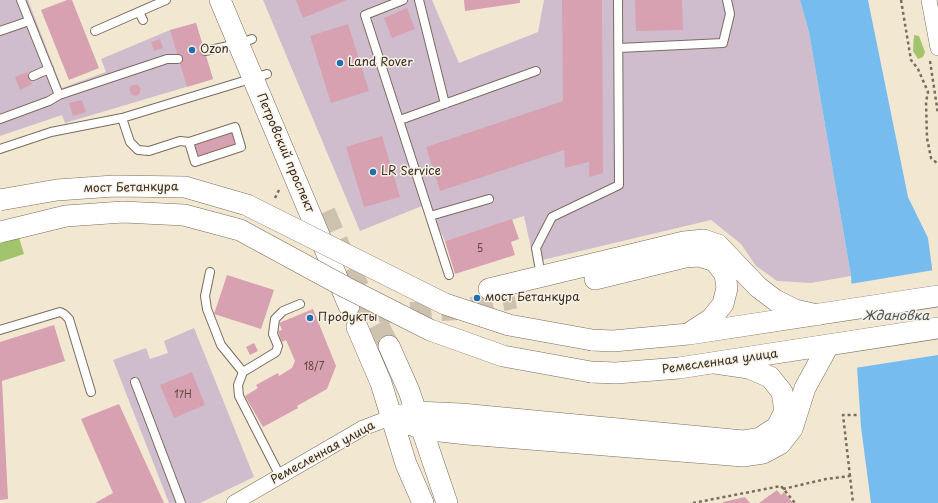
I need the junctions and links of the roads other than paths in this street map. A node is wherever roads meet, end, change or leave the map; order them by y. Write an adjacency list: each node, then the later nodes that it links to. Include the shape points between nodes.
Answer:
1 (21, 0): 11 (lane)
2 (166, 0): 10 (lane)
3 (220, 0): 14 (street, Петровский проспект)
4 (235, 0): 14 (street, Петровский проспект)
5 (403, 0): 27 (lane, via 366,15)
6 (419, 0): 24 (lane)
7 (618, 0): 15 (lane)
8 (727, 0): 15 (lane, via 730,14 723,43)
9 (929, 0): 16 (street)
10 (156, 2): 13 (lane, via 141,16)
11 (29, 20): 12 (lane); 19 (lane)
12 (0, 31)
13 (95, 31)
14 (245, 42): 17 (lane); 22 (street, Петровский проспект)
15 (618, 48): 37 (lane, via 619,184 552,216 536,248)
16 (938, 48)
17 (205, 51)
18 (178, 59): 23 (lane, via 167,60)
19 (49, 69): 21 (lane); 23 (lane)
20 (536, 71): 24 (lane)
21 (34, 76)
22 (260, 76): 25 (lane); 32 (street, Петровский проспект); 42 (street, Петровский проспект)
23 (59, 95): 26 (lane)
24 (445, 104): 27 (lane)
25 (122, 118): 28 (lane, via 130,142 138,150 149,151); 29 (lane, via 51,132)
26 (0, 119)
27 (400, 120): 33 (lane)
28 (189, 142): 28 (lane, via 235,128 241,147 195,162)
29 (0, 149)
30 (489, 199): 33 (lane)
31 (0, 200): 47 (street, мост Бетанкура, bridge, via 57,190 114,186 185,187 247,205 445,304 509,325 592,340 613,341)
32 (325, 212)
33 (430, 216): 36 (lane)
34 (0, 232): 52 (street, мост Бетанкура, bridge, via 66,216 123,212 184,215 240,230 430,330 503,356)
35 (210, 272): 51 (lane, via 205,296 207,309 221,345)
36 (449, 274)
37 (541, 277): 38 (street); 43 (street, via 684,242 704,240 718,246 758,287 775,300 795,310)
38 (489, 289)
39 (938, 296): 43 (street)
40 (515, 298): 47 (street, via 685,257 699,256 714,261 725,274 727,288 723,304 711,319)
41 (300, 304): 51 (lane, via 283,311 275,319 273,334 278,346 276,352)
42 (349, 306)
43 (817, 315): 47 (street)
44 (357, 327): 55 (street, via 381,383)
45 (938, 328): 49 (street, Ремесленная улица)
46 (0, 330): 54 (lane, via 60,312 64,314 69,319)
47 (689, 334)
48 (389, 346): 56 (street)
49 (828, 346): 50 (street, Ремесленная улица); 56 (street, via 805,388 792,430 780,444 764,453 743,456)
50 (715, 363): 52 (street, Ремесленная улица, via 652,371); 56 (street, via 749,368 770,377 782,392 785,412 777,427 760,438 743,441 461,414)
51 (243, 372): 57 (lane, via 238,385 239,396)
52 (591, 372)
53 (135, 382): 58 (lane)
54 (91, 392)
55 (392, 417): 56 (street, Ремесленная улица); 57 (street, Ремесленная улица, via 363,428); 60 (street, via 406,464)
56 (419, 421): 61 (street)
57 (280, 476): 59 (street, Ремесленная улица)
58 (181, 503)
59 (234, 503)
60 (423, 503)
61 (447, 503)

